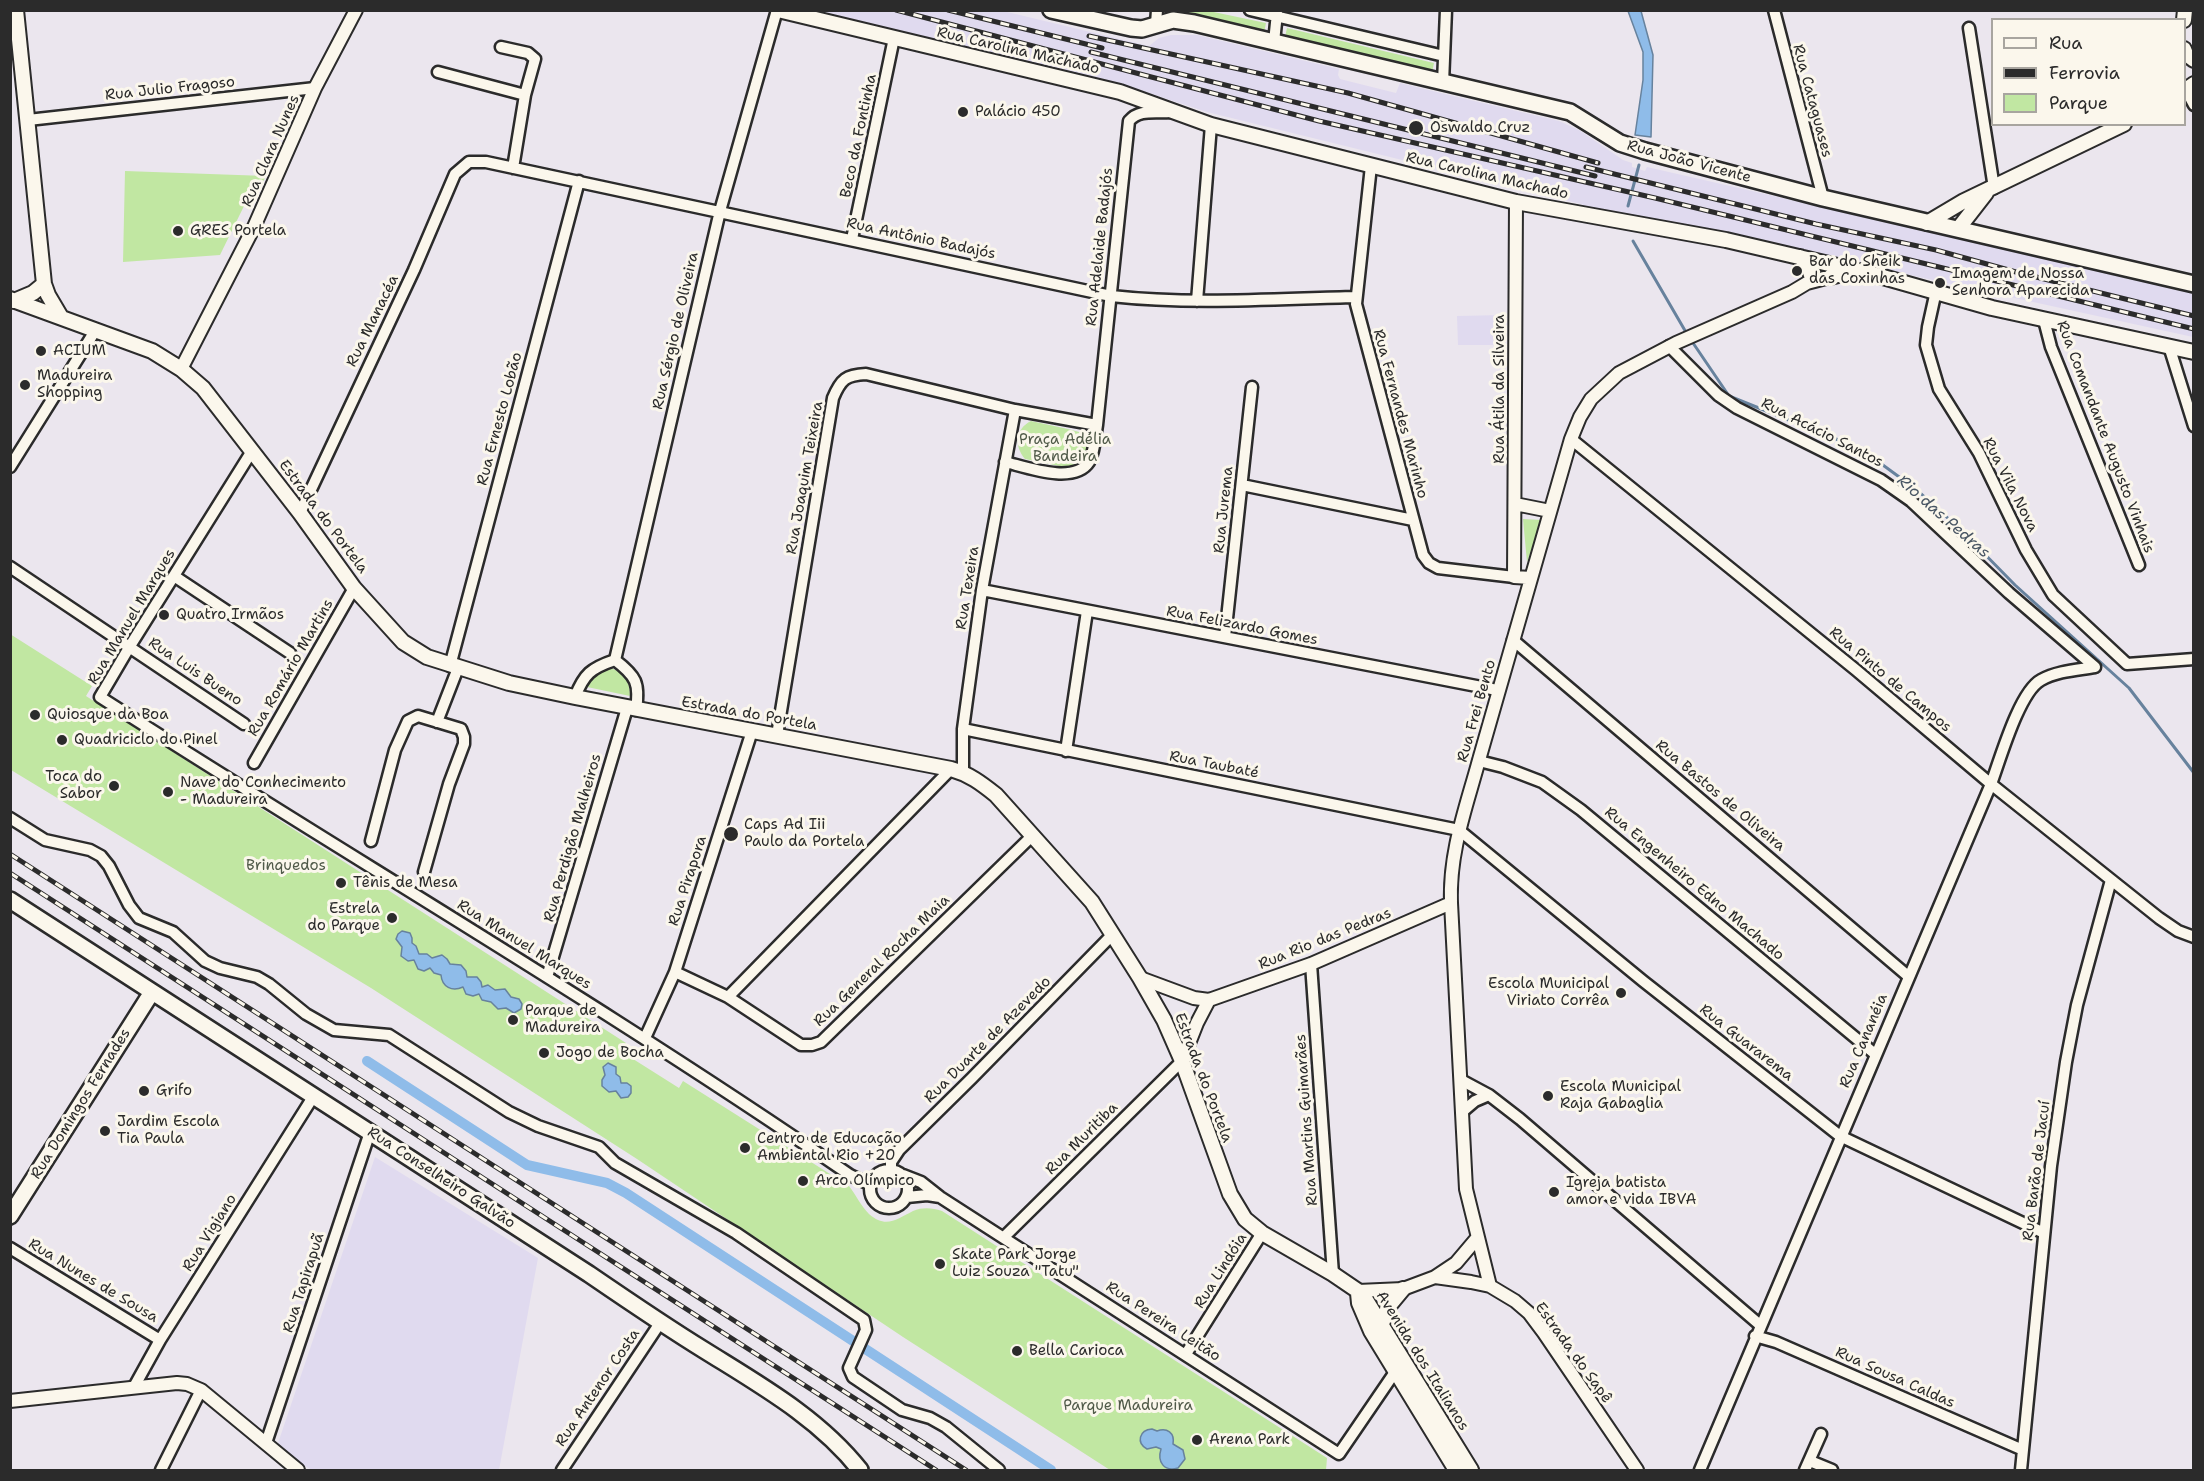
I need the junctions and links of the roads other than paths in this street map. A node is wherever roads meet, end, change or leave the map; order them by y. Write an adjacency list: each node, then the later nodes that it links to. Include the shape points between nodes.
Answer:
1 (16, 10): 22 (main road)
2 (356, 10): 17 (street, Rua Clara Nunes)
3 (778, 10): 11 (main road, Rua Carolina Machado); 32 (street, Rua Sérgio de Oliveira)
4 (1051, 10): 9 (main road, Rua João Vicente, via 1142,29)
5 (1250, 10): 8 (street)
6 (1446, 10): 14 (street)
7 (1774, 10): 30 (street, Rua Cataguases)
8 (1277, 14): 12 (street); 14 (street)
9 (1157, 17): 12 (main road, Rua João Vicente)
10 (1969, 28): 29 (street)
11 (894, 38): 21 (main road, Rua Carolina Machado, via 1120,92); 35 (street, Beco da Fontinha)
12 (1274, 42): 16 (main road, Rua João Vicente)
13 (501, 47): 19 (street, via 534,57)
14 (1444, 56): 16 (street)
15 (438, 72): 19 (street)
16 (1443, 83): 30 (main road, Rua João Vicente, via 1570,112 1620,143)
17 (315, 88): 22 (street, Rua Julio Fragoso); 53 (street, Rua Clara Nunes, via 254,227)
18 (2188, 88): 20 (street)
19 (525, 95): 27 (street)
20 (2193, 105)
21 (1174, 112): 23 (main road, Rua Carolina Machado); 43 (street, Rua Adelaide Badajós, via 1141,112 1129,121)
22 (28, 120): 40 (main road)
23 (1211, 125): 26 (main road, Rua Carolina Machado); 46 (street)
24 (2120, 126): 29 (main road)
25 (486, 162): 27 (street, Rua Antônio Badajós); 65 (street, Rua Manacéa, via 469,162 456,174)
26 (1371, 166): 31 (main road, Rua Carolina Machado); 44 (street, Rua Fernandes Marinho)
27 (513, 168): 28 (street, Rua Antônio Badajós)
28 (579, 181): 32 (street, Rua Antônio Badajós); 81 (street, Rua Ernesto Lobão)
29 (1990, 190): 33 (main road); 34 (main road)
30 (1823, 198): 33 (main road, Rua João Vicente)
31 (1516, 202): 36 (main road, Rua Carolina Machado); 63 (street, Rua Átila da Silveira)
32 (720, 211): 35 (street, Rua Antônio Badajós); 80 (street, Rua Sérgio de Oliveira)
33 (1927, 223): 34 (main road, Rua João Vicente)
34 (1958, 229): 41 (main road, Rua João Vicente)
35 (852, 239): 43 (street, Rua Antônio Badajós)
36 (1800, 257): 37 (main road, Rua Carolina Machado); 39 (main road, via 1808,266)
37 (1819, 262): 38 (main road, Rua Carolina Machado); 39 (street)
38 (1833, 272): 39 (street, Rua Frei Bento); 42 (main road, via 1856,270)
39 (1809, 279): 50 (street, Rua Frei Bento, via 1792,292)
40 (44, 284): 45 (main road, via 33,293); 47 (main road)
41 (2193, 284)
42 (1936, 291): 48 (main road); 79 (street, Rua Vila Nova, via 1926,345 1939,389 1980,453 2026,550 2053,596 2127,664)
43 (1110, 296): 46 (street, Rua Antônio Badajós); 56 (street, Rua Adelaide Badajós)
44 (1355, 297): 46 (street, Rua Antônio Badajós); 66 (street, Rua Fernandes Marinho)
45 (12, 300): 47 (main road, Estrada do Portela)
46 (1197, 301)
47 (61, 317): 49 (main road, Estrada do Portela)
48 (2044, 320): 51 (main road); 67 (street, Rua Comandante Augusto Vinhais, via 2051,347)
49 (95, 331): 53 (main road, Estrada do Portela, via 152,351); 61 (street)
50 (1672, 344): 58 (street, Rua Frei Bento, via 1610,381 1591,399); 82 (street, Rua Acácio Santos, via 1718,395 1737,408 1881,480 1911,501)
51 (2169, 346): 52 (main road); 57 (street)
52 (2193, 352)
53 (181, 369): 59 (main road, Estrada do Portela, via 218,404)
54 (1252, 387): 62 (street, Rua Jurema)
55 (1015, 410): 56 (street, Rua Joaquim Teixeira); 60 (street, Rua Texeira); 90 (street, Rua Joaquim Teixeira, via 866,374 843,380 833,398)
56 (1097, 426): 60 (street, via 1088,463 1075,472 1047,472)
57 (2193, 426)
58 (1571, 439): 64 (street, Rua Frei Bento); 95 (street, Rua Pinto de Campos)
59 (252, 451): 65 (main road, Estrada do Portela); 69 (street, Rua Manuel Marques)
60 (1005, 462): 73 (street, Rua Texeira)
61 (10, 467)
62 (1242, 484): 66 (street); 75 (street, Rua Jurema)
63 (1515, 504): 64 (street); 70 (street, Rua Átila da Silveira)
64 (1550, 511): 71 (street, Rua Frei Bento)
65 (300, 513): 72 (main road, Estrada do Portela)
66 (1413, 520): 70 (street, Rua Fernandes Marinho, via 1429,563 1438,568)
67 (2139, 565)
68 (10, 567): 77 (street, Rua Luis Bueno)
69 (174, 576): 77 (street, Rua Manuel Marques); 78 (street)
70 (1514, 577): 71 (street, Rua Fernandes Marinho)
71 (1531, 578): 76 (street, Rua Frei Bento)
72 (354, 588): 81 (main road, Estrada do Portela, via 403,642); 93 (street, Rua Romário Martins)
73 (982, 590): 74 (street, Rua Felizardo Gomes); 88 (street, Rua Texeira)
74 (1087, 611): 75 (street, Rua Felizardo Gomes); 91 (street)
75 (1225, 637): 83 (street, Rua Felizardo Gomes)
76 (1513, 640): 83 (street, Rua Frei Bento); 108 (street, Rua Bastos de Oliveira)
77 (130, 646): 87 (street, Rua Luis Bueno); 109 (street, Rua Manuel Marques, via 100,697)
78 (290, 653)
79 (2193, 659)
80 (615, 660): 84 (street, via 586,675); 85 (street, via 630,671 638,688)
81 (454, 667): 84 (main road, Estrada do Portela); 86 (street, Rua Ernesto Lobão)
82 (2095, 667): 95 (street, Rua Cananéia, via 2054,674 2035,684 2015,719)
83 (1497, 690): 92 (street, Rua Frei Bento)
84 (575, 697): 85 (main road, Estrada do Portela)
85 (631, 709): 89 (main road, Estrada do Portela); 109 (street, Rua Perdigão Malheiros)
86 (437, 722): 99 (street, via 417,716 408,721 395,750); 100 (street, via 461,729 464,744)
87 (244, 724)
88 (963, 729): 91 (street, Rua Taubaté); 94 (street, Rua Texeira)
89 (752, 730): 90 (main road, Estrada do Portela); 107 (street, Rua Pirapora)
90 (777, 735): 94 (main road, Estrada do Portela)
91 (1066, 751): 97 (street, Rua Taubaté)
92 (1479, 761): 97 (street, Rua Frei Bento); 115 (street, Rua Engenheiro Edno Machado, via 1542,782 1581,810)
93 (254, 763)
94 (957, 770): 98 (main road, Estrada do Portela, via 996,795); 112 (street)
95 (1991, 784): 101 (street, Rua Pinto de Campos); 108 (street, Rua Cananéia)
96 (10, 818): 157 (street, via 45,840 101,856 139,918 173,932 205,961 257,977 334,1030 389,1035 509,1112 599,1147 615,1163 736,1233 864,1320 866,1330 849,1368 853,1377 902,1410 946,1427)
97 (1459, 830): 103 (street, Rua Frei Bento, via 1452,864); 122 (street, Rua Guararema)
98 (1032, 836): 104 (main road, Estrada do Portela, via 1092,902); 112 (street, Rua General Rocha Maia, via 821,1042 801,1045)
99 (371, 841)
100 (424, 872)
101 (2111, 880): 105 (street, Rua Pinto de Campos); 130 (street, Rua Barão de Jacuí, via 2076,1005)
102 (10, 900): 111 (main road, Rua Conselheiro Galvão)
103 (1451, 903): 106 (street, Rua Rio das Pedras); 117 (street, Rua Frei Bento)
104 (1113, 934): 110 (main road, Estrada do Portela); 123 (street, Rua Duarte de Azevedo, via 899,1150)
105 (2193, 938)
106 (1311, 964): 113 (street, Rua Rio das Pedras); 134 (street, Rua Martins Guimarães)
107 (675, 972): 112 (street, Rua General Rocha Maia); 114 (street, Rua Pirapora)
108 (1908, 976): 115 (street, Rua Cananéia)
109 (547, 977): 114 (street, Rua Manuel Marques)
110 (1140, 978): 113 (street); 116 (main road, Estrada do Portela)
111 (152, 992): 119 (main road, Rua Conselheiro Galvão); 128 (main road, Rua Domingos Fernades)
112 (728, 997)
113 (1209, 1000): 116 (street)
114 (645, 1038): 125 (street, Rua Manuel Marques, via 850,1175)
115 (1875, 1054): 122 (street, Rua Cananéia)
116 (1182, 1061): 129 (main road, Estrada do Portela, via 1230,1194 1245,1219); 131 (street, Rua Muritiba)
117 (1461, 1080): 118 (street); 120 (street, Rua Frei Bento)
118 (1489, 1095): 120 (street); 141 (street)
119 (313, 1097): 121 (main road, Rua Conselheiro Galvão); 143 (street, Rua Vigiano)
120 (1462, 1112): 132 (street, Rua Frei Bento, via 1466,1189)
121 (370, 1132): 139 (main road, Rua Conselheiro Galvão); 150 (street, Rua Tapirapuã)
122 (1840, 1136): 130 (street, Rua Guararema); 141 (street, Rua Cananéia)
123 (891, 1170): 124 (street); 125 (street, via 880,1172)
124 (903, 1175): 126 (street); 127 (street, Rua Pereira Leitão, via 921,1182)
125 (871, 1185): 126 (street, via 872,1197 880,1206 892,1208)
126 (907, 1197): 127 (street)
127 (940, 1197): 131 (street, Rua Pereira Leitão)
128 (10, 1216)
129 (1262, 1233): 134 (main road, Estrada do Portela); 144 (street, Rua Lindóia)
130 (2044, 1233): 151 (street, Rua Barão de Jacuí)
131 (1004, 1237): 144 (street, Rua Pereira Leitão)
132 (1478, 1237): 135 (street, via 1456,1263); 136 (street, Rua Frei Bento)
133 (10, 1248): 143 (street, Rua Nunes de Sousa)
134 (1333, 1274): 138 (main road, Estrada do Portela)
135 (1436, 1277): 136 (street, Estrada do Sapê); 137 (street, Estrada do Sapê)
136 (1490, 1286): 160 (street, Estrada do Sapê, via 1528,1313)
137 (1403, 1289): 138 (street, Estrada do Sapê); 140 (main road, via 1388,1307)
138 (1358, 1291): 140 (main road, Avenida dos Italianos); 145 (main road, Avenida dos Italianos, via 1364,1315)
139 (660, 1323): 155 (street, Rua Antenor Costa); 156 (main road, Rua Conselheiro Galvão, via 824,1430)
140 (1382, 1324): 159 (main road, Avenida dos Italianos)
141 (1760, 1325): 142 (street, Rua Cananéia)
142 (1755, 1336): 151 (street, Rua Sousa Caldas); 161 (street, Rua Cananéia)
143 (160, 1340): 146 (street, Rua Vigiano)
144 (1186, 1354): 145 (street, Rua Pereira Leitão, via 1339,1454)
145 (1395, 1372): 158 (main road, Avenida dos Italianos)
146 (134, 1387): 147 (street, via 177,1383); 148 (street)
147 (201, 1390): 150 (street); 153 (street)
148 (10, 1401)
149 (1821, 1434): 152 (street)
150 (266, 1443): 154 (street)
151 (2023, 1450): 163 (street, Rua Barão de Jacuí)
152 (1808, 1466): 162 (street)
153 (161, 1470)
154 (298, 1470)
155 (562, 1470)
156 (860, 1470)
157 (999, 1470)
158 (1456, 1470)
159 (1471, 1470)
160 (1637, 1470)
161 (1700, 1470)
162 (1832, 1470)
163 (2021, 1470)

